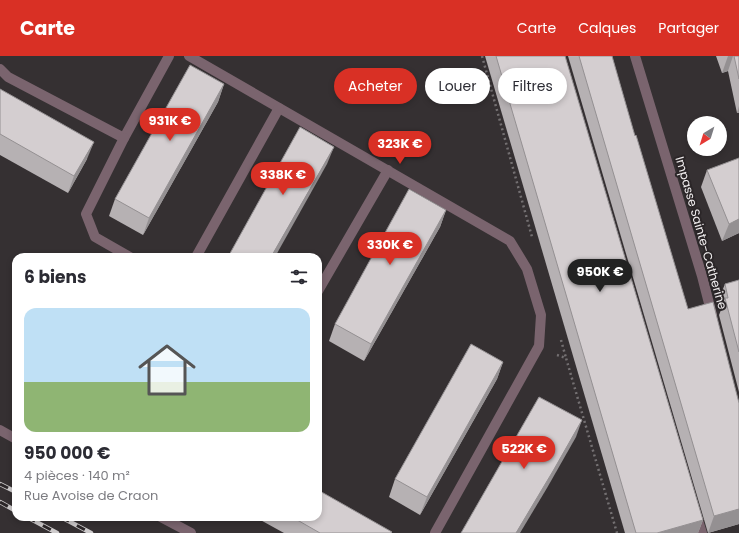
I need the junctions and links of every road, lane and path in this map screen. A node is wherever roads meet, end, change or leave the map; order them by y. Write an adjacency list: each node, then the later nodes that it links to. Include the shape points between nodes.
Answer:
1 (169, 56): 7 (street)
2 (189, 56): 6 (street)
3 (482, 56): 9 (path)
4 (635, 56): 13 (street, Impasse Sainte-Catherine)
5 (0, 69): 7 (street, via 8,77)
6 (279, 108): 8 (street); 11 (street)
7 (124, 138): 10 (street, via 86,214 95,237)
8 (388, 170): 12 (street); 15 (street, via 510,241 527,269 541,315)
9 (532, 238)
10 (123, 253)
11 (198, 253)
12 (322, 284)
13 (716, 328)
14 (559, 336): 16 (path)
15 (539, 346): 16 (path); 22 (street)
16 (566, 358): 23 (path)
17 (0, 430): 18 (street)
18 (12, 437)
19 (693, 503): 24 (street)
20 (169, 521): 21 (street)
21 (191, 533)
22 (435, 533)
23 (617, 533)
24 (702, 533)

